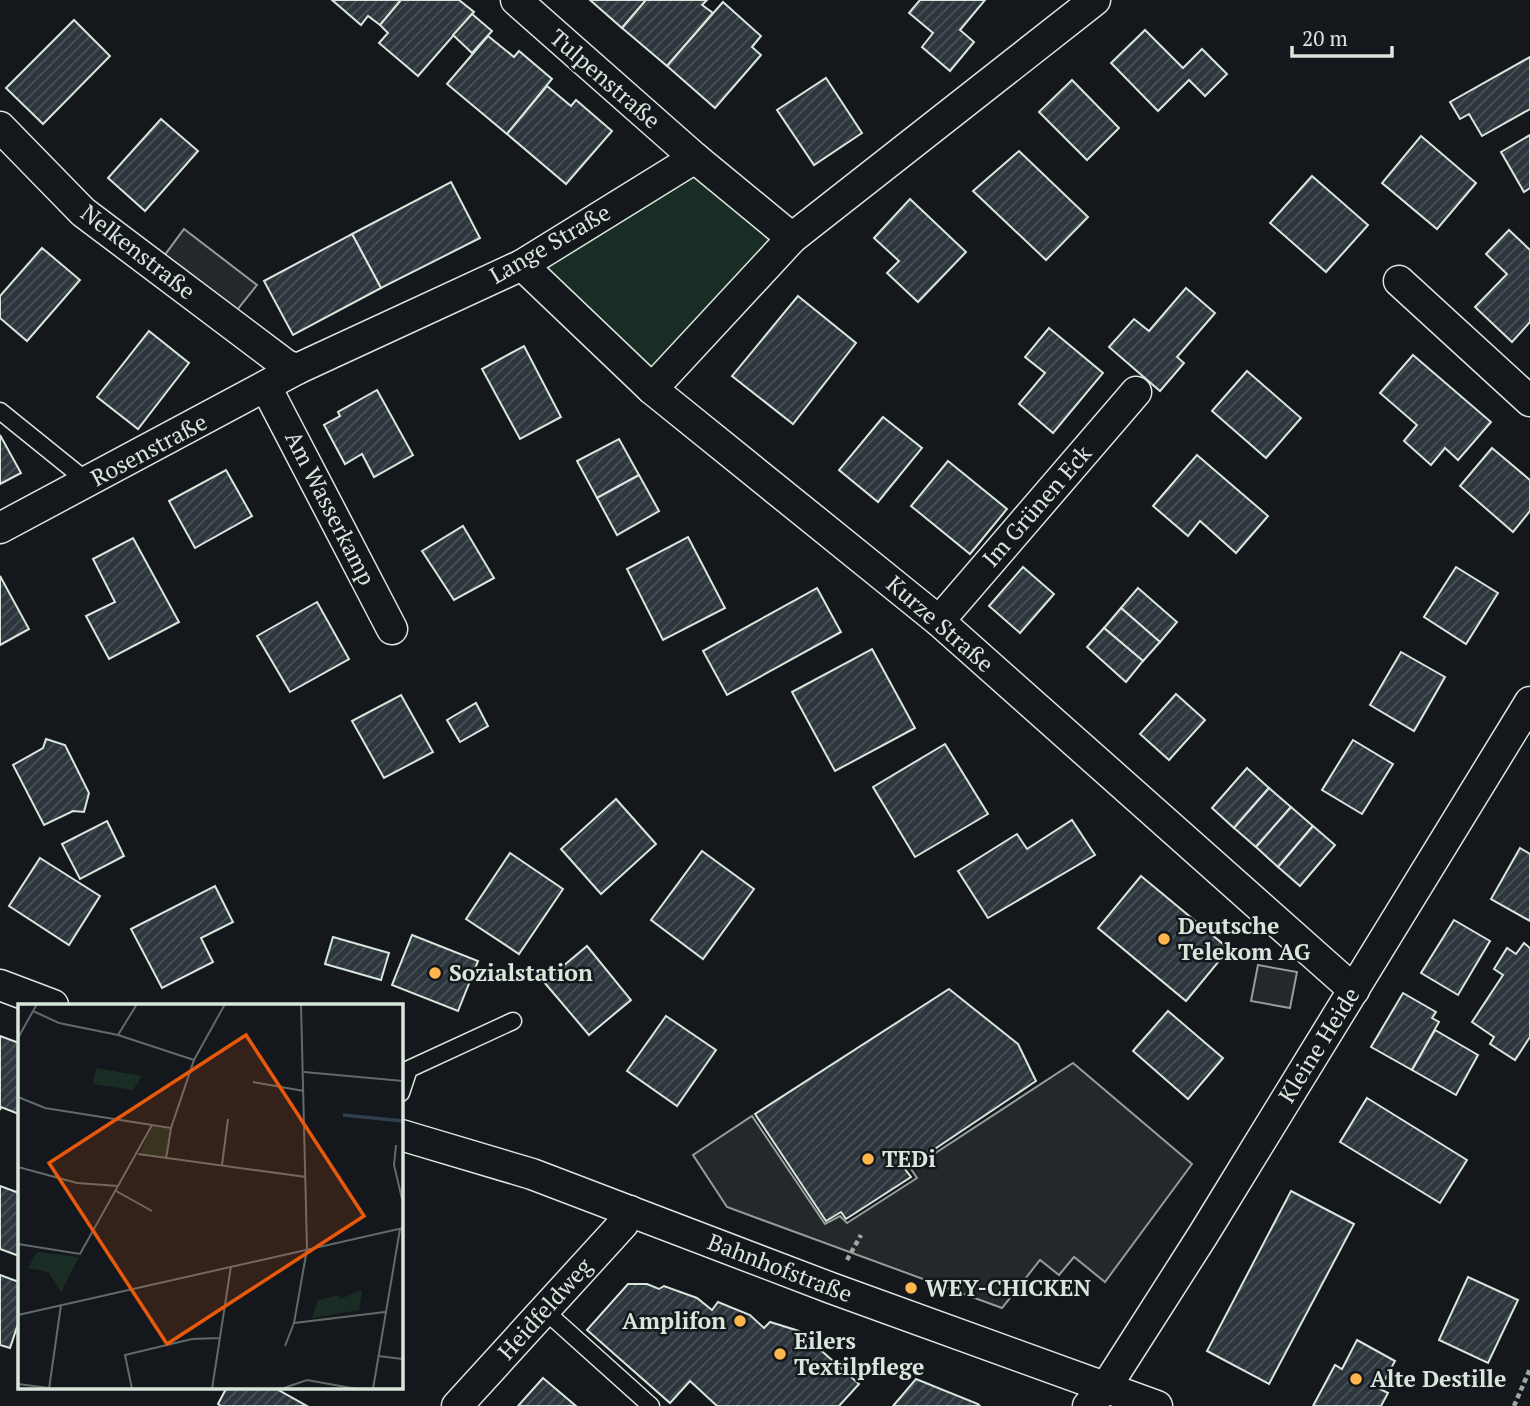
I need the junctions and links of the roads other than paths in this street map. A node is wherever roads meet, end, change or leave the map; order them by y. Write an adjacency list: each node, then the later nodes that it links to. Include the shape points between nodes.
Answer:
1 (516, 0): 4 (street, Tulpenstraße)
2 (1095, 0): 5 (street)
3 (0, 127): 8 (street, Nelkenstraße, via 83,212)
4 (695, 158): 5 (street); 6 (street, Lange Straße)
5 (792, 238): 10 (street)
6 (522, 265): 8 (street, Lange Straße); 10 (street, Kurze Straße)
7 (1399, 281): 12 (street)
8 (292, 367): 9 (street, Rosenstraße)
9 (266, 387): 14 (street, Rosenstraße); 17 (street, Am Wasserkamp)
10 (652, 389): 16 (street, Kurze Straße)
11 (1136, 392): 16 (street, Im Grünen Eck)
12 (1530, 401)
13 (0, 411): 14 (lane)
14 (88, 482): 15 (street, Rosenstraße)
15 (0, 528)
16 (939, 621): 20 (street, Kurze Straße)
17 (392, 629)
18 (1530, 702): 20 (street, Kleine Heide)
19 (0, 985): 21 (street)
20 (1354, 990): 27 (street, Kleine Heide)
21 (50, 1004)
22 (513, 1021): 23 (lane, via 409,1069)
23 (402, 1090)
24 (402, 1135): 25 (street, Bahnhofstraße, via 532,1174)
25 (630, 1210): 26 (street, Heidfeldweg, via 623,1224); 27 (street, Bahnhofstraße)
26 (544, 1310): 28 (street, Heidfeldweg); 29 (lane)
27 (1097, 1396): 30 (street, Bahnhofstraße)
28 (457, 1406)
29 (651, 1406)
30 (1157, 1406)

